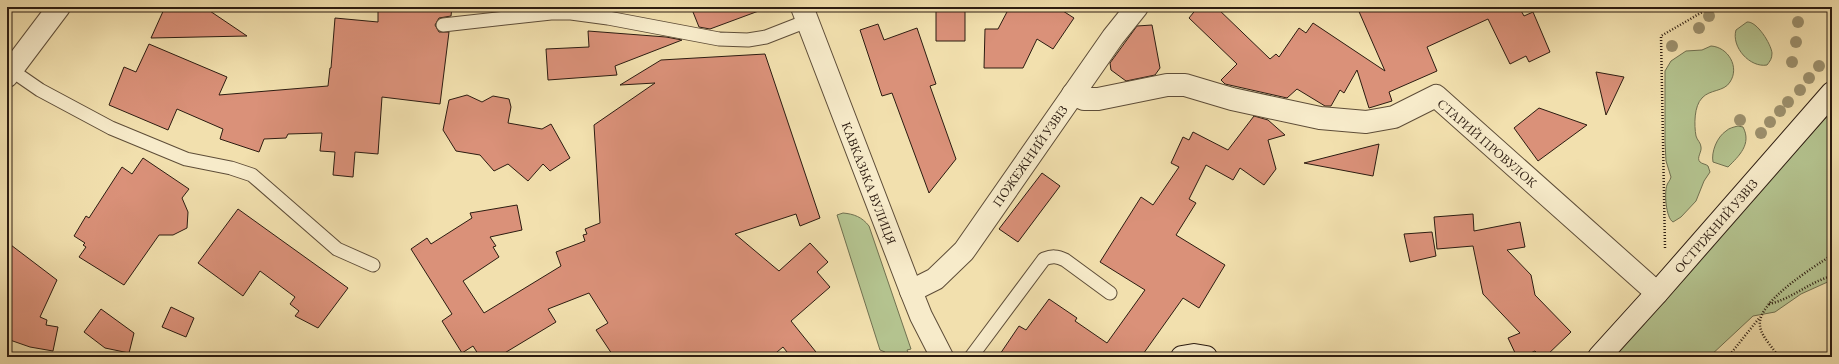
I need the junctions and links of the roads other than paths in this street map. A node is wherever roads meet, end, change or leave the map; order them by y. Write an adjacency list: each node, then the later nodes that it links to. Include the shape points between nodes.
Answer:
1 (59, 7): 5 (street)
2 (1137, 7): 7 (street, ПОЖЕЖНИЙ УЗВІЗ, via 1113,36)
3 (805, 14): 4 (lane, via 766,37 748,40 719,39 571,13); 9 (street, КАВКАЗЬКА ВУЛИЦЯ)
4 (442, 25)
5 (9, 73): 8 (lane, via 111,128 186,159 252,175 337,248)
6 (1832, 93): 11 (street, ОСТРІЖНИЙ УЗВІЗ)
7 (1073, 94): 9 (street, ПОЖЕЖНИЙ УЗВІЗ, via 964,251 928,283); 11 (street, СТАРИЙ ПРОВУЛОК, via 1084,99 1098,99 1167,85 1185,85 1232,99 1320,118 1366,122 1394,117 1436,96)
8 (373, 265)
9 (911, 291): 12 (street, КАВКАЗЬКА ВУЛИЦЯ)
10 (1110, 293): 13 (lane, via 1065,260 1051,256 1044,259)
11 (1657, 293): 16 (street, ОСТРІЖНИЙ УЗВІЗ)
12 (942, 357)
13 (972, 357)
14 (1182, 357): 15 (street)
15 (1206, 357)
16 (1599, 357)

